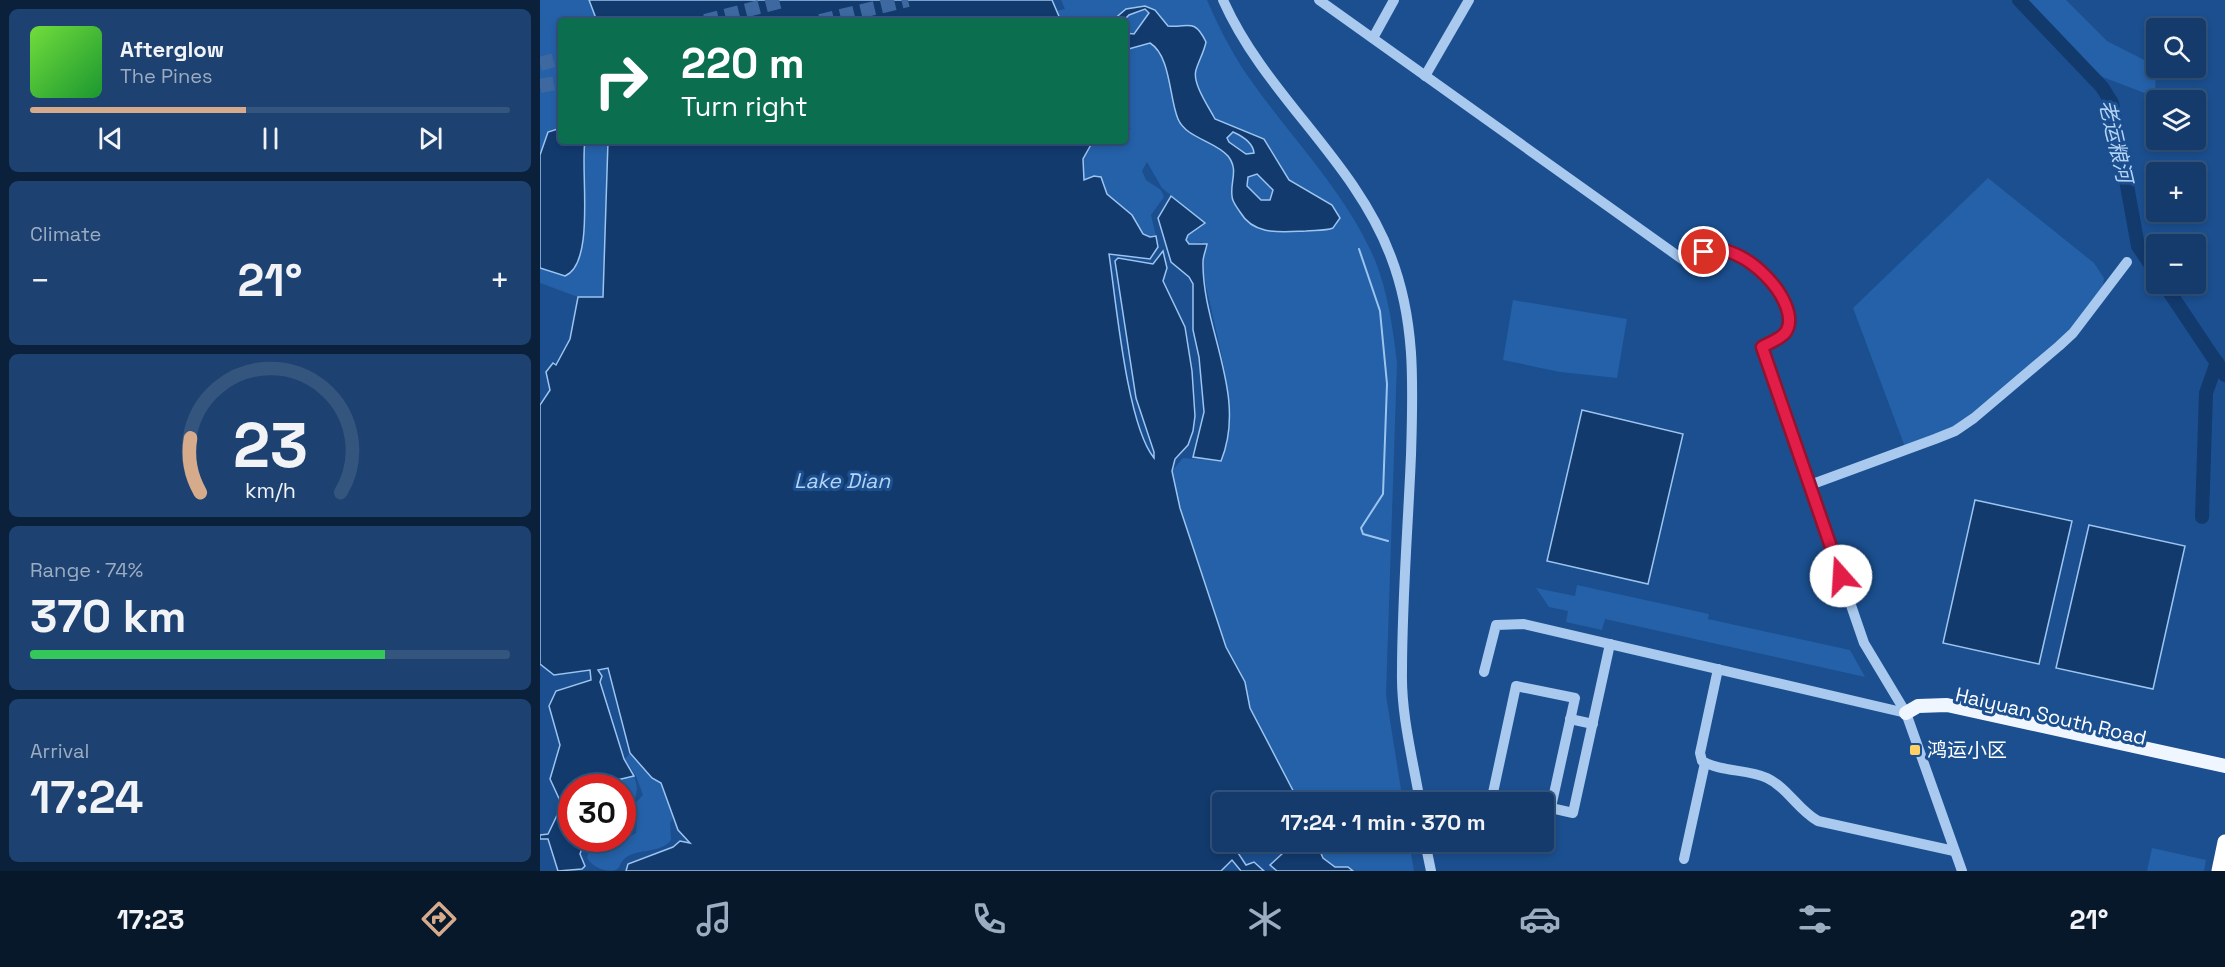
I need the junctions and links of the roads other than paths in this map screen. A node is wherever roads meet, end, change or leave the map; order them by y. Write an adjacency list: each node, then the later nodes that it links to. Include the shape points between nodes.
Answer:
1 (1223, 0): 18 (street, via 1262,68 1367,206 1392,258 1400,285 1414,378 1401,674)
2 (1319, 0): 5 (street)
3 (1394, 0): 5 (street)
4 (1469, 0): 6 (street)
5 (1373, 38): 6 (street)
6 (1425, 76): 8 (street, via 1689,264 1704,252 1724,249 1752,263 1778,288 1788,328 1784,335 1762,347)
7 (2127, 262): 8 (street, via 2073,333 1974,418 1955,431)
8 (1810, 485): 12 (street, via 1864,643)
9 (1610, 644): 10 (street); 11 (street, via 1524,624 1496,625); 14 (street)
10 (1718, 669): 12 (street); 15 (street, via 1700,753)
11 (1484, 672)
12 (1906, 714): 16 (main road, Haiyuan South Road, via 1918,706 1947,705); 17 (main road, Haiyuan South Road, via 1942,712); 23 (street)
13 (1570, 719): 14 (street); 19 (street, via 1575,698 1516,686); 20 (street)
14 (1593, 724): 21 (street, via 1573,813)
15 (1705, 763): 23 (street, via 1764,777 1784,789 1818,820); 25 (street)
16 (2225, 766)
17 (2225, 776)
18 (1419, 792)
19 (1493, 792)
20 (1554, 794)
21 (1554, 809)
22 (2225, 842): 28 (highway)
23 (1954, 851): 27 (street)
24 (1427, 852): 26 (street)
25 (1684, 859)
26 (1431, 871)
27 (1962, 871)
28 (2219, 871)

